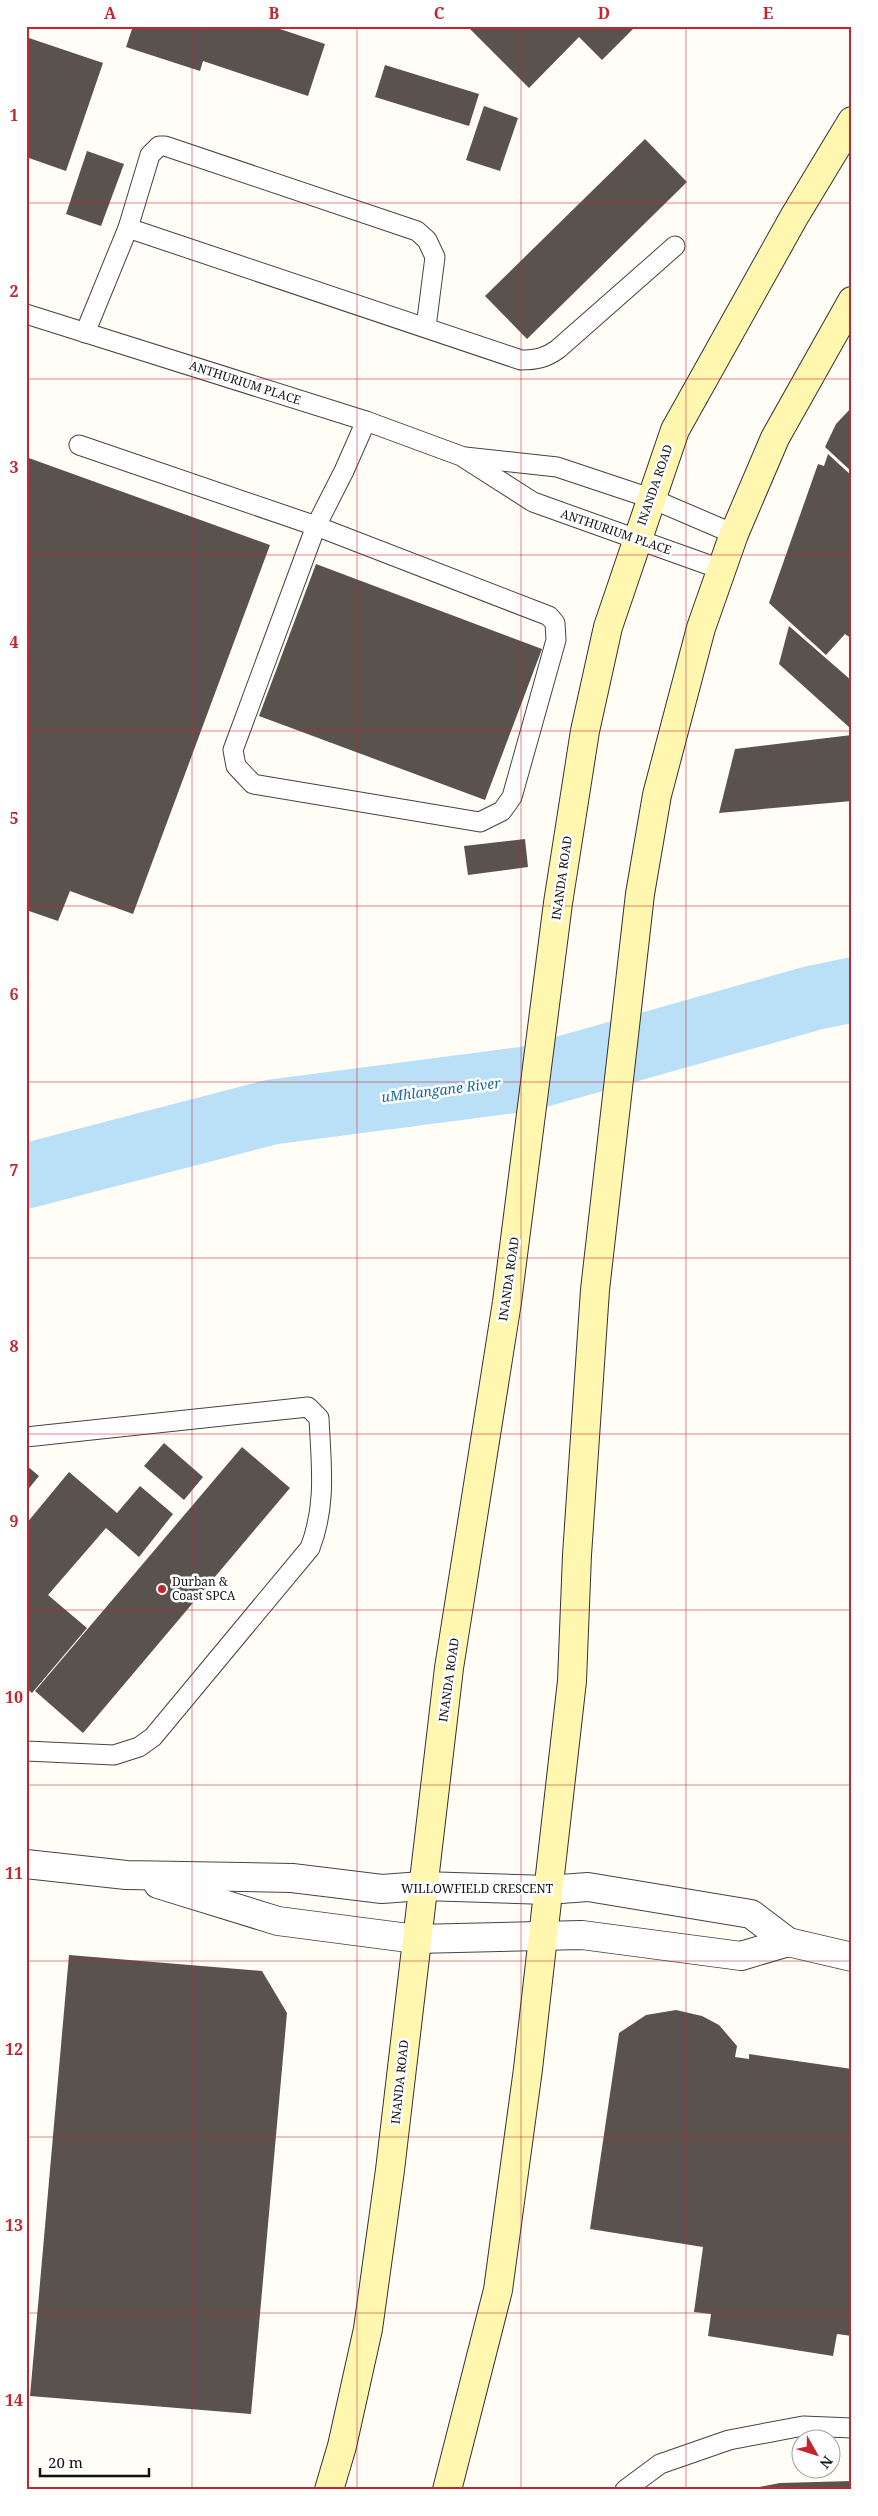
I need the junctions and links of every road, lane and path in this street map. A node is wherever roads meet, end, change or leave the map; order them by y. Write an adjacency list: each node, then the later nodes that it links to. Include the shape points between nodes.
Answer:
1 (852, 121): 11 (main road, INANDA ROAD, via 794,217 675,430)
2 (128, 228): 6 (lane); 6 (lane, via 150,155 160,146 174,149 417,231 427,240 435,257); 7 (lane)
3 (675, 246): 6 (lane, via 558,348 540,359 521,360)
4 (852, 301): 13 (main road, via 775,438)
5 (26, 314): 7 (lane, ANTHURIUM PLACE)
6 (426, 327)
7 (85, 333): 8 (lane, ANTHURIUM PLACE)
8 (366, 421): 10 (lane, ANTHURIUM PLACE); 12 (lane)
9 (79, 444): 12 (lane)
10 (461, 456): 11 (lane, ANTHURIUM PLACE, via 557,467); 14 (lane, ANTHURIUM PLACE, via 533,502)
11 (650, 498): 13 (lane, ANTHURIUM PLACE); 14 (main road, INANDA ROAD)
12 (316, 526): 12 (lane, via 549,616 555,623 556,640 512,797 502,810 480,822 253,784 236,766 233,750)
13 (734, 534): 15 (main road)
14 (637, 539): 15 (lane, ANTHURIUM PLACE); 20 (main road, INANDA ROAD, via 608,627 585,731 558,903 506,1302 450,1668)
15 (723, 570): 21 (main road, via 701,628 657,794 640,894 595,1290 572,1682)
16 (26, 1437): 17 (lane, via 308,1407 319,1418 322,1506 310,1548 153,1737 138,1747 114,1754)
17 (26, 1751)
18 (26, 1864): 19 (street, WILLOWFIELD CRESCENT)
19 (126, 1875): 20 (street, WILLOWFIELD CRESCENT, via 292,1878 382,1889); 23 (street, WILLOWFIELD CRESCENT, via 278,1921)
20 (422, 1886): 21 (street, WILLOWFIELD CRESCENT); 23 (main road, INANDA ROAD)
21 (547, 1890): 22 (main road); 24 (street, WILLOWFIELD CRESCENT, via 588,1887 751,1914)
22 (542, 1937): 23 (street, WILLOWFIELD CRESCENT); 24 (street, WILLOWFIELD CRESCENT, via 582,1935 742,1956); 28 (main road, via 498,2290)
23 (416, 1938): 27 (main road, INANDA ROAD, via 368,2329)
24 (788, 1942): 25 (street, WILLOWFIELD CRESCENT)
25 (852, 1957)
26 (852, 2428): 29 (lane, via 803,2426 729,2440 660,2464)
27 (329, 2490)
28 (447, 2490)
29 (625, 2490)

